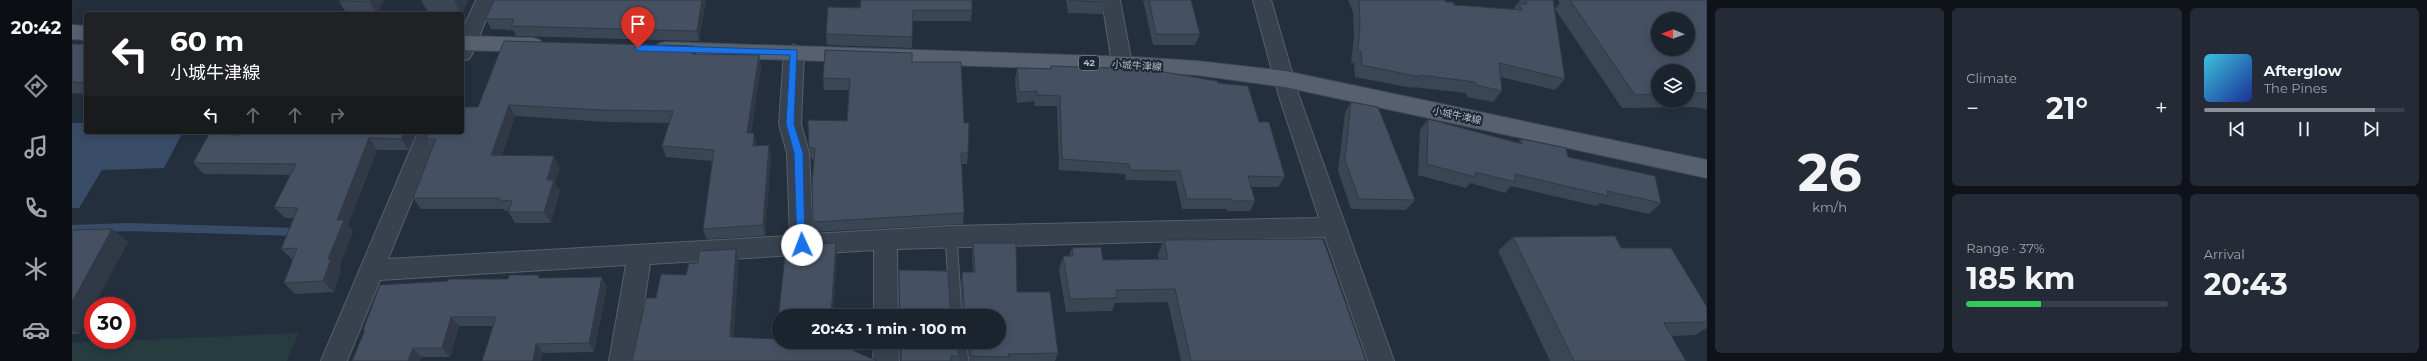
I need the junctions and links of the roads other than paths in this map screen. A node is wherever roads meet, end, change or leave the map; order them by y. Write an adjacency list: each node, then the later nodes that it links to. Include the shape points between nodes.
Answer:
1 (485, 0): 6 (street)
2 (1111, 0): 11 (street)
3 (1262, 0): 12 (street)
4 (72, 32): 5 (main road)
5 (84, 33)
6 (464, 45)
7 (554, 46): 8 (main road)
8 (464, 47)
9 (642, 48): 10 (main road, 小城牛津線 / 42)
10 (794, 52): 11 (main road, 小城牛津線 / 42); 18 (street, via 790,124 798,153)
11 (1122, 64): 12 (main road, 小城牛津線 / 42, via 1197,68)
12 (1285, 79): 14 (main road, 小城牛津線 / 42); 15 (street)
13 (428, 134): 20 (street)
14 (1707, 169)
15 (1333, 227): 16 (street); 29 (street)
16 (950, 236): 17 (street); 22 (lane)
17 (885, 240): 18 (street); 21 (street)
18 (802, 245): 19 (street)
19 (640, 254): 20 (street); 26 (street)
20 (372, 270): 25 (street)
21 (886, 309)
22 (955, 309)
23 (886, 349): 27 (street)
24 (961, 349): 28 (lane)
25 (334, 361)
26 (622, 361)
27 (886, 361)
28 (963, 361)
29 (1382, 361)

